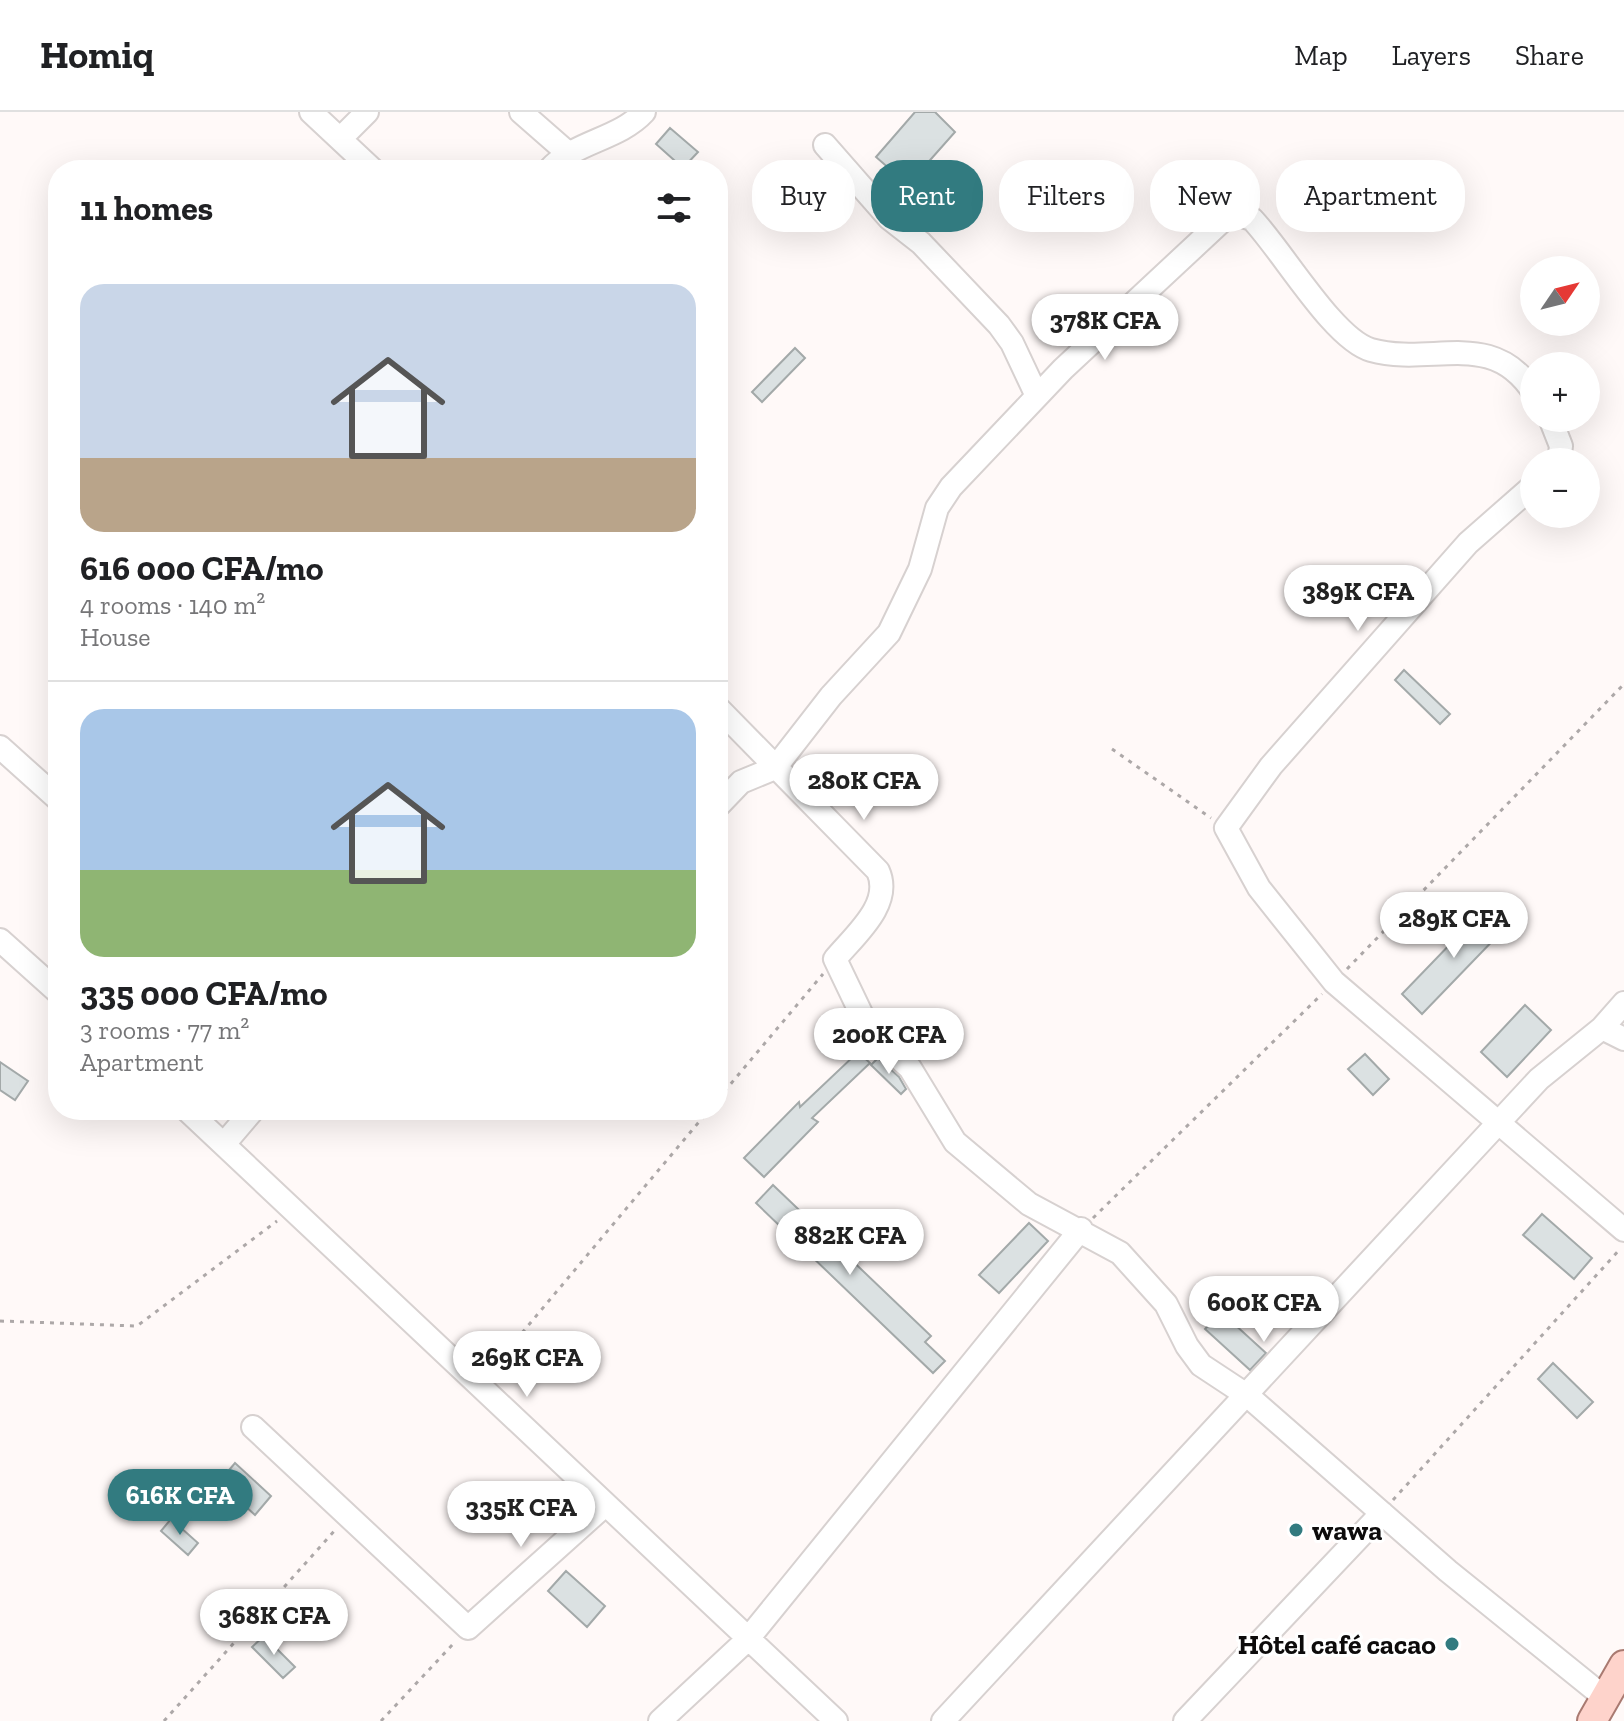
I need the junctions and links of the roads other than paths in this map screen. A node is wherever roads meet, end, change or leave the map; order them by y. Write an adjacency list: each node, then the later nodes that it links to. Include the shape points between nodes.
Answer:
1 (311, 112): 5 (street)
2 (367, 112): 5 (street)
3 (521, 112): 7 (street)
4 (644, 112): 7 (street, via 627,127)
5 (340, 139): 8 (street)
6 (825, 145): 11 (street, via 889,218 921,243 999,325)
7 (569, 154): 9 (street)
8 (362, 160)
9 (562, 160)
10 (1520, 374): 11 (street, via 1501,360 1370,350 1353,340 1316,300 1266,234 1245,215 1235,214 1203,235)
11 (1037, 396): 15 (street, via 937,508 920,569 889,633)
12 (1520, 497): 25 (street, via 1468,543 1271,766 1226,828 1259,888 1334,982)
13 (728, 719): 15 (street)
14 (0, 747): 16 (street)
15 (775, 768): 17 (street, via 741,782); 27 (street, via 870,860 883,882 873,912 835,959 870,1032 910,1068 955,1142 1029,1204)
16 (48, 790)
17 (728, 796)
18 (0, 940): 19 (street)
19 (48, 983)
20 (1624, 1003): 21 (street)
21 (1602, 1028): 22 (street); 25 (street, via 1539,1079)
22 (1624, 1039)
23 (198, 1120): 26 (street)
24 (244, 1120): 26 (street)
25 (1498, 1125): 28 (street); 29 (street)
26 (224, 1144): 31 (street)
27 (1081, 1229): 29 (street, via 1137,1267 1166,1304 1201,1365); 33 (street)
28 (1624, 1230)
29 (1248, 1396): 32 (street); 38 (street)
30 (253, 1427): 31 (street, via 468,1628)
31 (605, 1505): 33 (street)
32 (1382, 1513): 35 (street); 39 (street)
33 (747, 1640): 36 (street); 37 (street)
34 (1624, 1665): 35 (main road)
35 (1598, 1709)
36 (660, 1721)
37 (836, 1721)
38 (943, 1721)
39 (1185, 1721)

